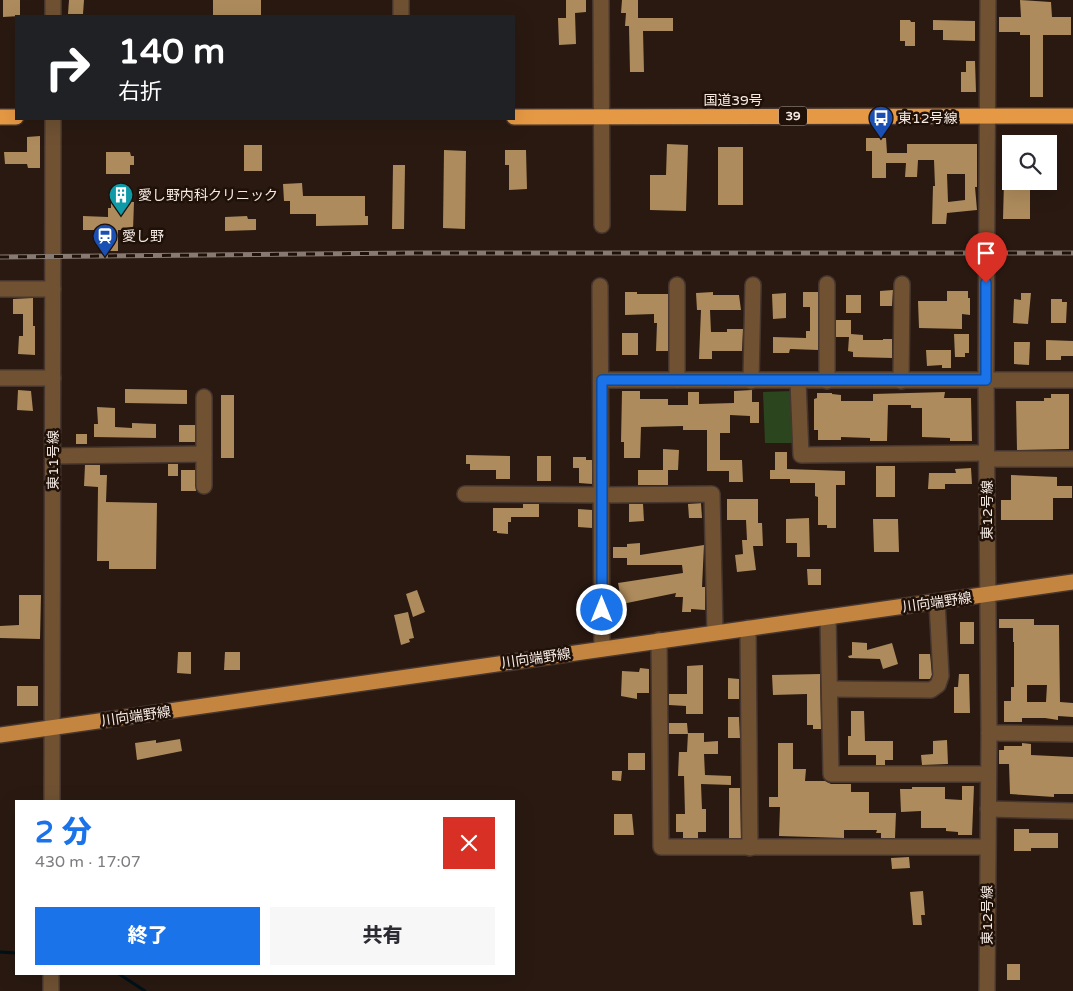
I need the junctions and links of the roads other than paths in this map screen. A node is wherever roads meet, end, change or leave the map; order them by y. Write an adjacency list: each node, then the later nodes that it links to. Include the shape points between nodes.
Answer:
1 (53, 0): 5 (street)
2 (401, 0): 6 (street)
3 (602, 0): 12 (street)
4 (988, 0): 8 (street, 東12号線)
5 (53, 15)
6 (401, 15)
7 (15, 116): 10 (highway)
8 (988, 116): 9 (highway, 国道39号 / 39); 12 (highway, 国道39号 / 39); 26 (street, 東12号線)
9 (1073, 116)
10 (0, 117)
11 (515, 117): 12 (highway, 国道39号 / 39)
12 (601, 117): 14 (street)
13 (53, 120): 21 (street, 東11号線)
14 (602, 225)
15 (753, 284): 28 (street)
16 (827, 284): 30 (street)
17 (902, 284): 31 (street)
18 (677, 285): 25 (street)
19 (600, 286): 24 (street)
20 (0, 289): 21 (street)
21 (54, 289): 23 (street, 東11号線)
22 (0, 378): 23 (street)
23 (53, 378): 34 (street, 東11号線)
24 (602, 380): 25 (street); 39 (street)
25 (677, 380): 28 (street)
26 (986, 380): 27 (street); 31 (street); 35 (street, 東12号線)
27 (1073, 380)
28 (751, 381): 29 (street)
29 (798, 381): 30 (street); 35 (street, via 801,455)
30 (827, 381): 31 (street)
31 (902, 381)
32 (204, 397): 33 (street)
33 (204, 454): 34 (street); 37 (street)
34 (53, 456): 49 (street, 東11号線)
35 (987, 456): 36 (street); 41 (street, 東12号線)
36 (1073, 459)
37 (204, 486)
38 (465, 494): 39 (street)
39 (602, 495): 45 (street, via 712,494); 47 (street)
40 (1073, 582): 41 (main road, 川向端野線)
41 (987, 595): 42 (main road, 川向端野線); 50 (street, 東12号線)
42 (937, 602): 43 (main road, 川向端野線); 48 (street, via 941,676 938,685 931,690)
43 (828, 617): 44 (main road, 川向端野線); 48 (street)
44 (748, 628): 45 (main road, 川向端野線); 58 (street)
45 (715, 633): 46 (main road, 川向端野線)
46 (659, 640): 47 (main road, 川向端野線); 58 (street, via 662,847)
47 (602, 649): 49 (main road, 川向端野線)
48 (830, 689): 53 (street, via 831,774)
49 (52, 727): 52 (main road, 川向端野線); 54 (street, 東11号線)
50 (989, 733): 51 (street); 53 (street, 東12号線)
51 (1073, 734)
52 (0, 735)
53 (988, 774): 55 (street, 東12号線)
54 (52, 800)
55 (988, 809): 56 (street); 57 (street, 東12号線)
56 (1073, 811)
57 (987, 847): 58 (street); 61 (street, 東12号線)
58 (750, 848)
59 (51, 975): 60 (street)
60 (51, 991)
61 (987, 991)

